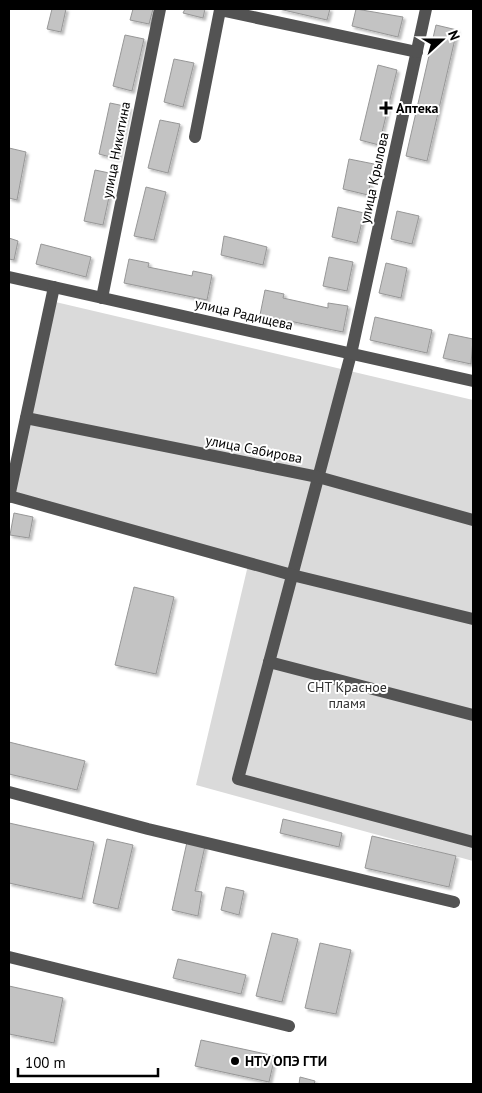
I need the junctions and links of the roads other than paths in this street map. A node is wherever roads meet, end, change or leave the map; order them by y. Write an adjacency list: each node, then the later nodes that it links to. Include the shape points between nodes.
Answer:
1 (160, 9): 8 (street, улица Никитина)
2 (426, 9): 4 (street, улица Крылова)
3 (220, 10): 4 (street); 5 (street)
4 (416, 52): 9 (street, улица Крылова)
5 (195, 137)
6 (9, 277): 7 (street, улица Радищева)
7 (54, 287): 8 (street, улица Радищева); 11 (street)
8 (102, 298): 9 (street, улица Радищева)
9 (351, 354): 10 (street, улица Радищева); 13 (street, улица Крылова)
10 (473, 381)
11 (26, 418): 12 (street); 13 (street, улица Сабирова)
12 (15, 441): 14 (street)
13 (318, 478): 15 (street, улица Сабирова); 16 (street, улица Крылова)
14 (9, 496): 16 (street)
15 (473, 520)
16 (292, 575): 17 (street); 18 (street, улица Крылова)
17 (473, 619)
18 (269, 662): 19 (street); 21 (street, улица Крылова, via 238,779)
19 (473, 716)
20 (9, 792): 22 (street, via 148,829)
21 (473, 842)
22 (454, 902)
23 (9, 958): 24 (street)
24 (289, 1026)

